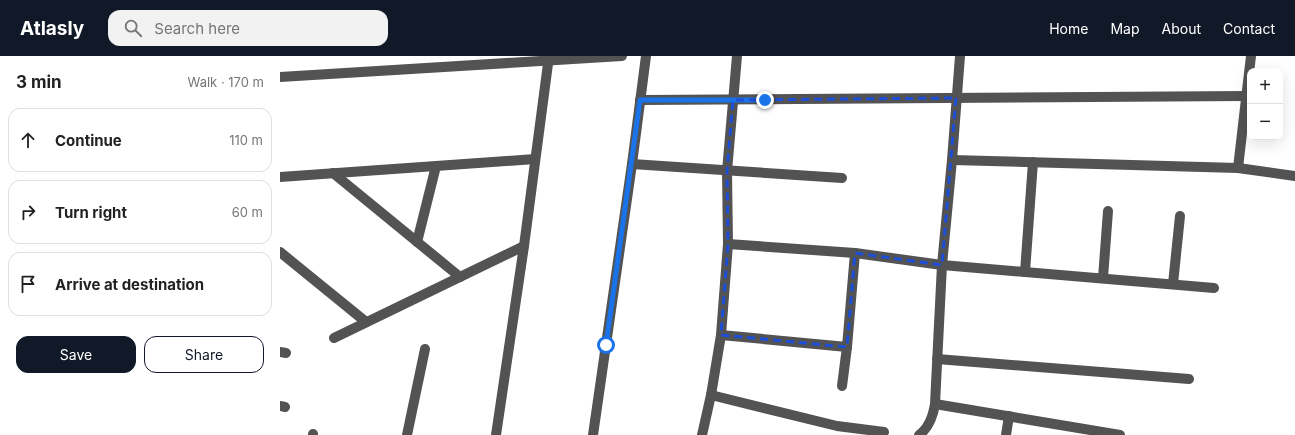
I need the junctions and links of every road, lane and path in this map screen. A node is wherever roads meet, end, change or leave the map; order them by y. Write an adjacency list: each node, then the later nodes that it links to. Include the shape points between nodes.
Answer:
1 (622, 56): 6 (street)
2 (646, 56): 10 (street)
3 (736, 56): 11 (street)
4 (960, 56): 9 (street)
5 (1251, 56): 8 (street)
6 (548, 58): 7 (street); 12 (street)
7 (280, 77)
8 (1246, 96): 9 (street); 17 (street)
9 (956, 98): 11 (street); 13 (street)
10 (640, 100): 11 (street); 15 (street)
11 (733, 100): 18 (street)
12 (536, 160): 16 (street); 27 (street)
13 (952, 160): 14 (street); 30 (street)
14 (1033, 162): 17 (street); 31 (street)
15 (632, 164): 18 (street); 51 (street)
16 (436, 166): 19 (street); 25 (street)
17 (1238, 168): 20 (street)
18 (727, 171): 22 (street); 26 (street)
19 (333, 173): 21 (street); 25 (street)
20 (1295, 176)
21 (280, 177)
22 (842, 178)
23 (1108, 211): 33 (street)
24 (1180, 216): 34 (street)
25 (417, 242): 32 (street)
26 (728, 244): 29 (street); 37 (street)
27 (524, 246): 32 (street); 50 (street)
28 (280, 252): 36 (street)
29 (856, 253): 30 (street); 39 (street)
30 (942, 265): 31 (street); 41 (street)
31 (1025, 272): 33 (street)
32 (460, 277): 36 (street)
33 (1103, 278): 34 (street)
34 (1173, 284): 35 (street)
35 (1214, 288)
36 (366, 322): 38 (street)
37 (721, 335): 39 (street); 44 (street)
38 (334, 338)
39 (847, 347): 43 (street)
40 (424, 350): 49 (street)
41 (937, 359): 42 (street); 45 (street)
42 (1189, 379)
43 (842, 386)
44 (711, 395): 47 (street, via 837,426); 52 (street)
45 (935, 404): 46 (street); 53 (street, via 930,422)
46 (1009, 416): 54 (street); 55 (street)
47 (844, 431): 48 (street)
48 (884, 432)
49 (407, 435)
50 (496, 435)
51 (594, 435)
52 (702, 435)
53 (919, 435)
54 (1006, 435)
55 (1120, 435)

